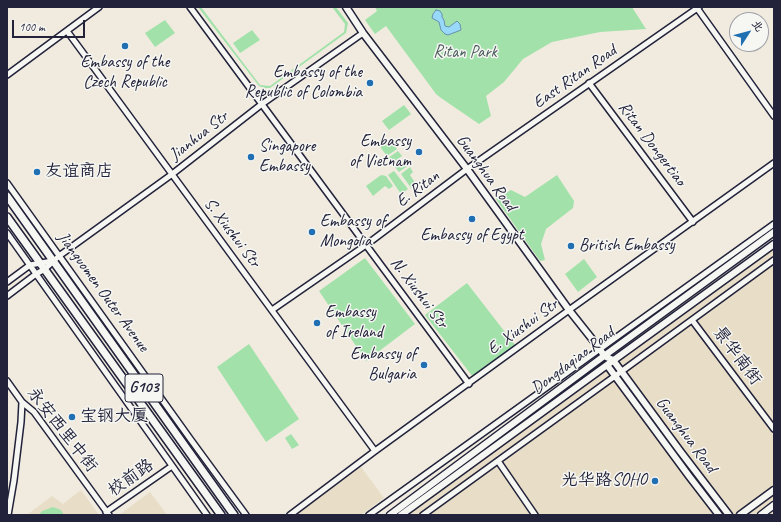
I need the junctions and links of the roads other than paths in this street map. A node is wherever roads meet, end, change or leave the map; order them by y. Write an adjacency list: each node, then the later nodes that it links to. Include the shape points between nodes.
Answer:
1 (99, 7): 5 (street)
2 (190, 7): 9 (street, N. Xiushui Str)
3 (346, 7): 6 (main road, Guanghua Road)
4 (698, 8): 8 (street, East Ritan Road); 10 (street)
5 (66, 31): 7 (street); 13 (street, S. Xiushui Str)
6 (363, 33): 9 (street, Jianhua Str); 12 (main road, Guanghua Road)
7 (7, 75)
8 (589, 83): 12 (street, East Ritan Road); 17 (street, Ritan Dongertiao)
9 (262, 104): 13 (street, Jianhua Str); 22 (street, N. Xiushui Str)
10 (774, 116)
11 (774, 163): 17 (street, E. Xiushui Str)
12 (467, 169): 22 (street, E. Ritan); 32 (main road, Guanghua Road)
13 (171, 175): 23 (street, Jianhua Str); 31 (street, S. Xiushui Str)
14 (7, 183): 23 (street, Jianguomen Outer Avenue)
15 (7, 196): 25 (highway, Jianguomen Outer Avenue / G103)
16 (7, 216): 27 (highway, Jianguomen Outer Avenue / G103)
17 (693, 222): 32 (street, E. Xiushui Str)
18 (774, 224): 34 (street)
19 (774, 232): 35 (main road, Dongdaqiao Road)
20 (7, 233): 26 (street)
21 (774, 244): 36 (main road, Dongdaqiao Road)
22 (366, 245): 31 (street, E. Ritan); 41 (street, N. Xiushui Str)
23 (59, 256): 25 (street, Jianhua Str); 45 (street, Jianguomen Outer Avenue)
24 (774, 260): 33 (street)
25 (53, 261): 27 (street); 43 (highway, Jianguomen Outer Avenue / G103)
26 (30, 265): 27 (street); 28 (street); 29 (street)
27 (43, 266): 28 (street); 54 (highway, Jianguomen Outer Avenue / G103)
28 (36, 274): 30 (street); 48 (street)
29 (7, 282)
30 (7, 296)
31 (272, 310): 46 (street, S. Xiushui Str)
32 (569, 310): 34 (main road, Guanghua Road); 41 (street, E. Xiushui Str)
33 (692, 320): 38 (street); 44 (street, 景华南街)
34 (600, 349): 35 (main road, Guanghua Road); 58 (street)
35 (604, 356): 36 (main road); 37 (street, Guanghua Road); 59 (main road, Dongdaqiao Road)
36 (614, 360): 37 (main road, Dongdaqiao Road); 38 (main road, Guanghua Road)
37 (607, 365): 39 (main road, Guanghua Road); 60 (main road, Dongdaqiao Road)
38 (622, 372): 39 (street); 64 (main road, Guanghua Road)
39 (615, 376): 47 (street); 63 (main road, Guanghua Road)
40 (7, 382): 42 (street, 永安西里中街)
41 (469, 384): 46 (street, E. Xiushui Str)
42 (22, 402): 51 (street, 永安西里中街, via 34,412); 52 (street)
43 (168, 422): 45 (street); 55 (highway, Jianguomen Outer Avenue / G103)
44 (774, 429)
45 (191, 440): 56 (street, Jianguomen Outer Avenue)
46 (375, 451): 57 (street, E. Xiushui Str)
47 (498, 461): 61 (street); 62 (street)
48 (172, 466): 51 (street, 校前路); 53 (street)
49 (774, 490): 65 (main road)
50 (774, 505): 66 (main road)
51 (108, 514)
52 (8, 515)
53 (207, 515)
54 (221, 515)
55 (234, 515)
56 (246, 515)
57 (290, 515)
58 (369, 515)
59 (390, 515)
60 (401, 515)
61 (423, 515)
62 (535, 515)
63 (719, 515)
64 (729, 515)
65 (740, 515)
66 (760, 515)

